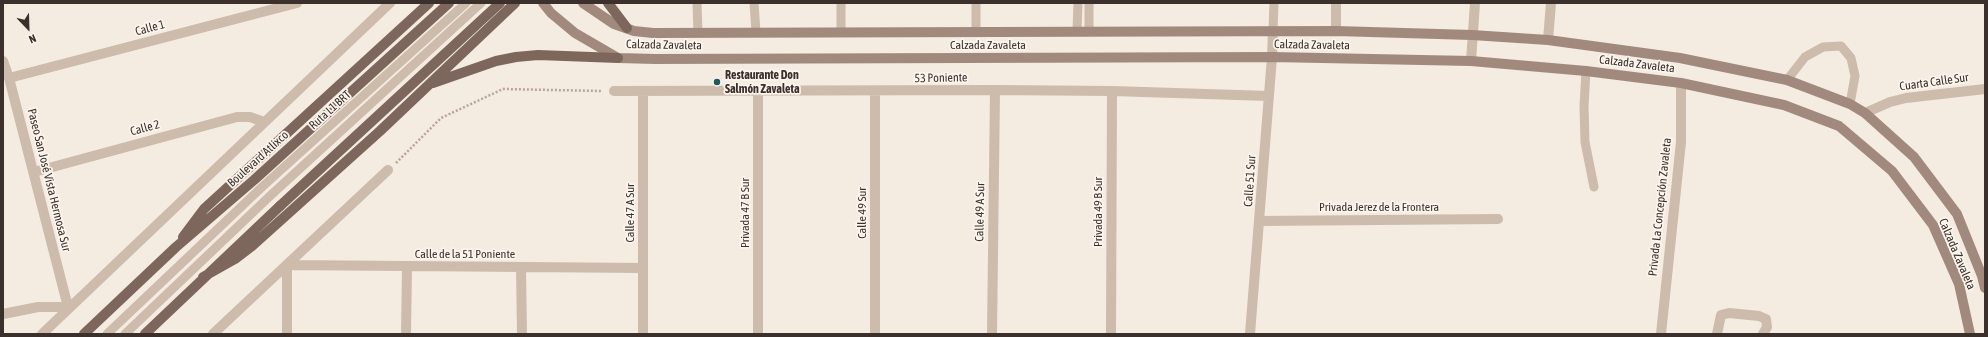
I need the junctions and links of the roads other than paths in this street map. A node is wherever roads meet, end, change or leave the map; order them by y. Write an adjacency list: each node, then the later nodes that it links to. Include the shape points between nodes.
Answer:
1 (297, 3): 40 (street, Calle 1)
2 (390, 3): 54 (street)
3 (429, 3): 60 (main road, via 204,209)
4 (449, 3): 60 (main road, Boulevard Atlixco, via 254,180)
5 (466, 3): 71 (lane, Ruta L1 BRT, via 262,187)
6 (482, 3): 72 (lane, Ruta L1 BRT, via 271,195)
7 (489, 3): 23 (main road)
8 (500, 3): 65 (main road, bridge)
9 (515, 3): 23 (main road)
10 (543, 3): 36 (main road, Calzada Zavaleta, via 575,33)
11 (583, 3): 24 (main road, Calzada Zavaleta, via 604,18)
12 (608, 3): 24 (main road)
13 (697, 3): 32 (lane)
14 (754, 3): 29 (lane)
15 (841, 3): 30 (lane)
16 (976, 3): 31 (lane)
17 (1078, 3): 26 (lane)
18 (1089, 3): 27 (lane)
19 (1274, 3): 25 (lane)
20 (1336, 3): 28 (street)
21 (1475, 3): 33 (street)
22 (1551, 3): 34 (street)
23 (497, 20): 43 (main road)
24 (627, 28): 32 (main road, Calzada Zavaleta, via 644,32)
25 (1273, 30): 27 (main road, Calzada Zavaleta); 28 (main road, Calzada Zavaleta); 35 (street, Calle 51 Sur)
26 (1077, 31): 27 (main road, Calzada Zavaleta); 31 (main road, Calzada Zavaleta)
27 (1089, 31)
28 (1336, 31): 33 (main road, Calzada Zavaleta)
29 (756, 32): 30 (main road, Calzada Zavaleta); 32 (main road, Calzada Zavaleta)
30 (841, 32): 31 (main road, Calzada Zavaleta)
31 (976, 32)
32 (698, 33)
33 (1472, 35): 34 (main road, Calzada Zavaleta); 38 (street)
34 (1548, 40): 41 (main road, Calzada Zavaleta, via 1680,58)
35 (1272, 57): 36 (main road, Calzada Zavaleta); 38 (main road, Calzada Zavaleta); 51 (street, Calle 51 Sur)
36 (618, 58): 43 (main road, via 538,55 516,57 496,61)
37 (3, 60): 40 (street, Paseo San José Vista Hermosa Sur)
38 (1471, 61): 39 (main road, Calzada Zavaleta)
39 (1586, 71): 42 (main road, Calzada Zavaleta); 57 (lane, via 1585,142)
40 (9, 78): 56 (street, Paseo San José Vista Hermosa Sur)
41 (1787, 80): 52 (main road, Calzada Zavaleta); 52 (lane, via 1805,56 1823,47 1841,46 1851,58 1855,76)
42 (1681, 83): 84 (street, Privada La Concepción Zavaleta, via 1681,142); 87 (main road, Calzada Zavaleta, via 1784,105 1839,126 1892,171 1933,225 1959,284)
43 (430, 84): 65 (main road, via 252,246 235,260)
44 (1985, 89): 53 (street, Cuarta Calle Sur, via 1906,98 1890,102)
45 (995, 90): 47 (street, 53 Poniente); 50 (street, 53 Poniente); 81 (street, Calle 49 A Sur)
46 (614, 91): 48 (street, 53 Poniente)
47 (1112, 91): 51 (street, 53 Poniente); 82 (street, Privada 49 B Sur)
48 (644, 92): 49 (street, 53 Poniente); 64 (street, Calle 47 A Sur)
49 (758, 92): 50 (street, 53 Poniente); 79 (street, Privada 47 B Sur)
50 (875, 92): 80 (street, Calle 49 Sur)
51 (1269, 96): 59 (street, Calle 51 Sur)
52 (1850, 104): 53 (main road, Calzada Zavaleta)
53 (1865, 114): 66 (main road, Calzada Zavaleta, via 1914,157 1957,214)
54 (264, 122): 56 (street, Calle 2, via 243,117 222,120); 67 (street)
55 (388, 170): 61 (street)
56 (34, 172): 67 (street, Paseo San José Vista Hermosa Sur)
57 (1594, 187)
58 (1498, 219): 59 (street, Privada Jerez de la Frontera)
59 (1260, 221): 83 (street, Calle 51 Sur)
60 (176, 247): 70 (main road, Boulevard Atlixco)
61 (287, 265): 62 (street, Calle de la 51 Poniente); 74 (street); 75 (street)
62 (407, 267): 63 (street, Calle de la 51 Poniente); 76 (street)
63 (521, 267): 64 (street, Calle de la 51 Poniente); 77 (street)
64 (643, 268): 78 (street, Calle 47 A Sur)
65 (203, 277): 73 (main road)
66 (1985, 288)
67 (68, 307): 68 (street, via 38,307); 69 (street)
68 (3, 314)
69 (42, 334)
70 (84, 334)
71 (107, 334)
72 (125, 334)
73 (145, 334)
74 (213, 334)
75 (287, 334)
76 (406, 334)
77 (522, 334)
78 (643, 334)
79 (758, 334)
80 (875, 334)
81 (992, 334)
82 (1111, 334)
83 (1250, 334)
84 (1661, 334)
85 (1717, 334): 86 (street, via 1721,315 1729,313 1759,316 1766,320 1767,327)
86 (1763, 334)
87 (1970, 334)

